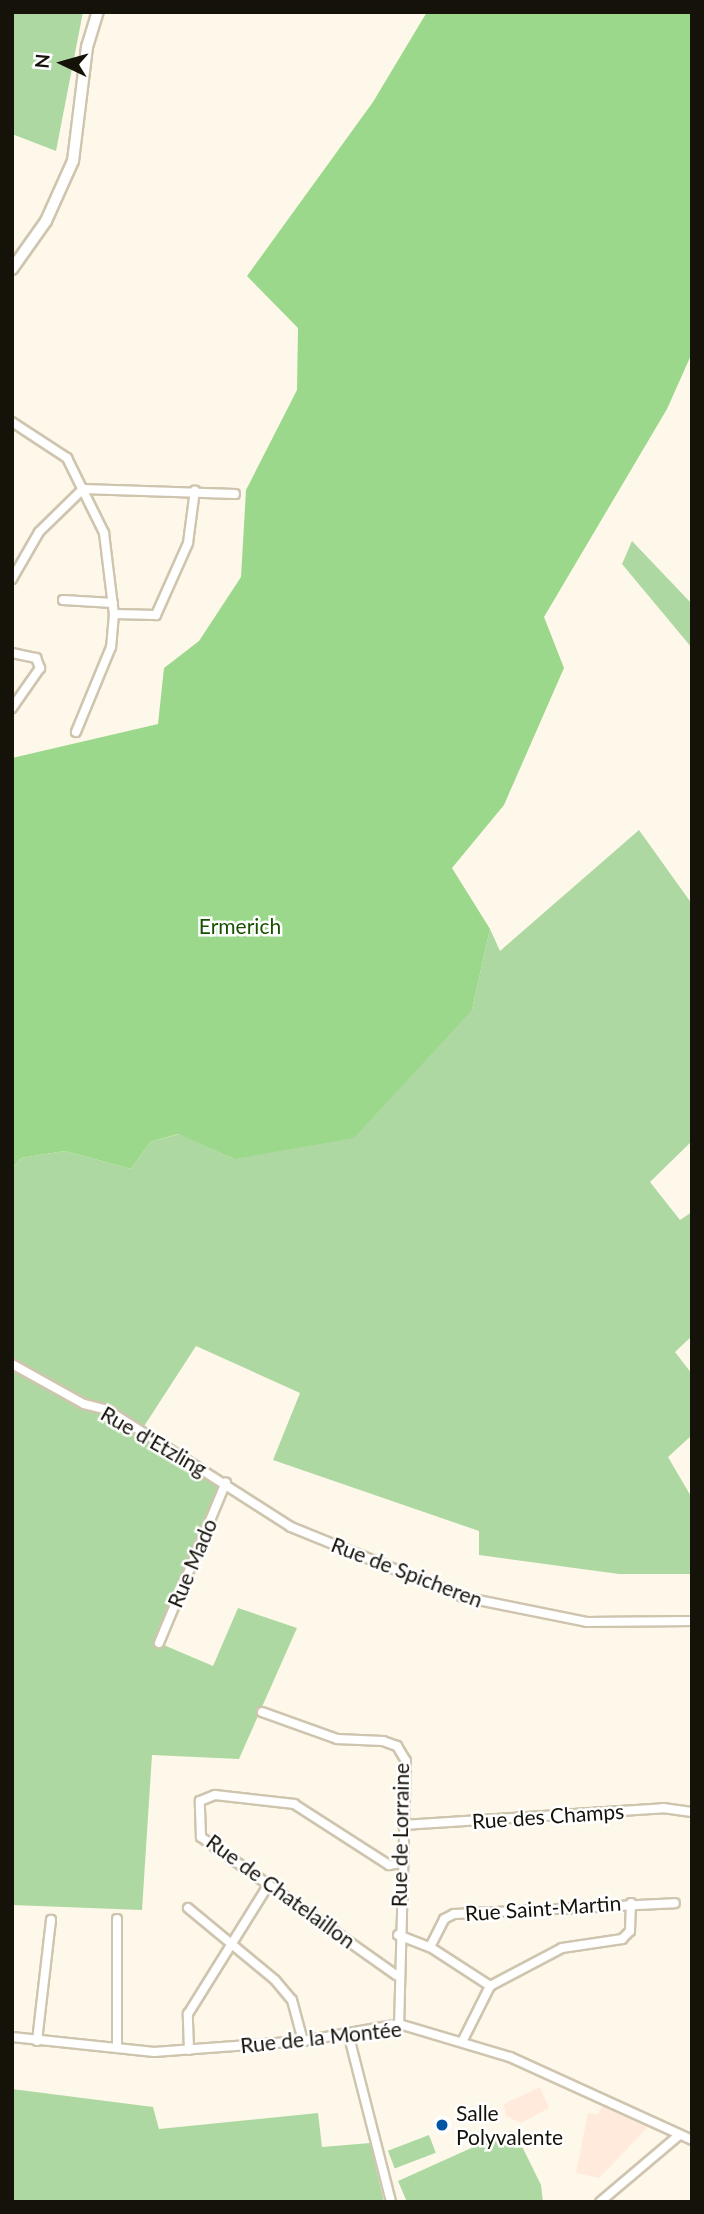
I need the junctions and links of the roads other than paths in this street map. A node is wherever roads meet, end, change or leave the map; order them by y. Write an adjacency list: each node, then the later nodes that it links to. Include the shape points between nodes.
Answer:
1 (98, 12): 2 (main road, via 87,47 73,161 46,220)
2 (12, 269)
3 (12, 422): 4 (street, via 67,458)
4 (83, 489): 5 (street); 7 (street, via 39,532); 9 (street, via 104,533)
5 (195, 490): 6 (street); 10 (street, via 187,543 156,615)
6 (235, 494)
7 (12, 579)
8 (63, 600): 9 (street)
9 (113, 603): 10 (street)
10 (114, 614): 13 (street, via 101,682)
11 (12, 653): 12 (street, via 36,658 40,668)
12 (12, 708)
13 (76, 733)
14 (12, 1364): 15 (street, Rue d'Etzling, via 84,1404 108,1410)
15 (226, 1482): 16 (street, Rue d'Etzling); 18 (street, Rue Mado)
16 (291, 1527): 17 (street, Rue de Spicheren, via 479,1602 587,1622)
17 (692, 1622)
18 (159, 1643)
19 (262, 1712): 21 (street, Rue de Lorraine, via 337,1739 397,1746 406,1761)
20 (692, 1812): 21 (street, Rue des Champs, via 663,1808)
21 (403, 1825): 22 (street, Rue de Lorraine)
22 (401, 1863): 23 (street, Rue de Chatelaillon, via 389,1865 293,1804 215,1794 200,1801 201,1837); 29 (street, Rue de Lorraine)
23 (269, 1884): 30 (street); 32 (street, Rue de Chatelaillon)
24 (631, 1903): 25 (street, Rue Saint-Martin); 31 (street, Rue Saint-Martin, via 454,1914 444,1919); 33 (street, via 630,1931 622,1939 562,1948)
25 (675, 1903)
26 (188, 1908): 30 (street)
27 (117, 1919): 40 (street)
28 (51, 1920): 38 (street)
29 (398, 1935): 31 (street); 32 (street, Rue de Lorraine)
30 (231, 1943): 39 (street, via 292,2000); 41 (street, via 188,2014)
31 (430, 1947): 33 (street)
32 (396, 1975): 34 (street, Rue de Lorraine)
33 (490, 1986): 37 (street)
34 (399, 2024): 35 (street, Rue de la Montée); 37 (street, Rue de la Montée)
35 (348, 2033): 39 (street, Rue de la Montée); 44 (street)
36 (12, 2037): 38 (street, Rue de la Montée)
37 (463, 2040): 42 (street, Rue de la Montée, via 556,2076)
38 (37, 2041): 40 (street, Rue de la Montée)
39 (303, 2041): 41 (street, Rue de la Montée)
40 (117, 2048): 41 (street, Rue de la Montée)
41 (189, 2050)
42 (678, 2136): 43 (street, Rue de la Montée); 45 (street)
43 (692, 2140)
44 (391, 2202)
45 (600, 2202)

